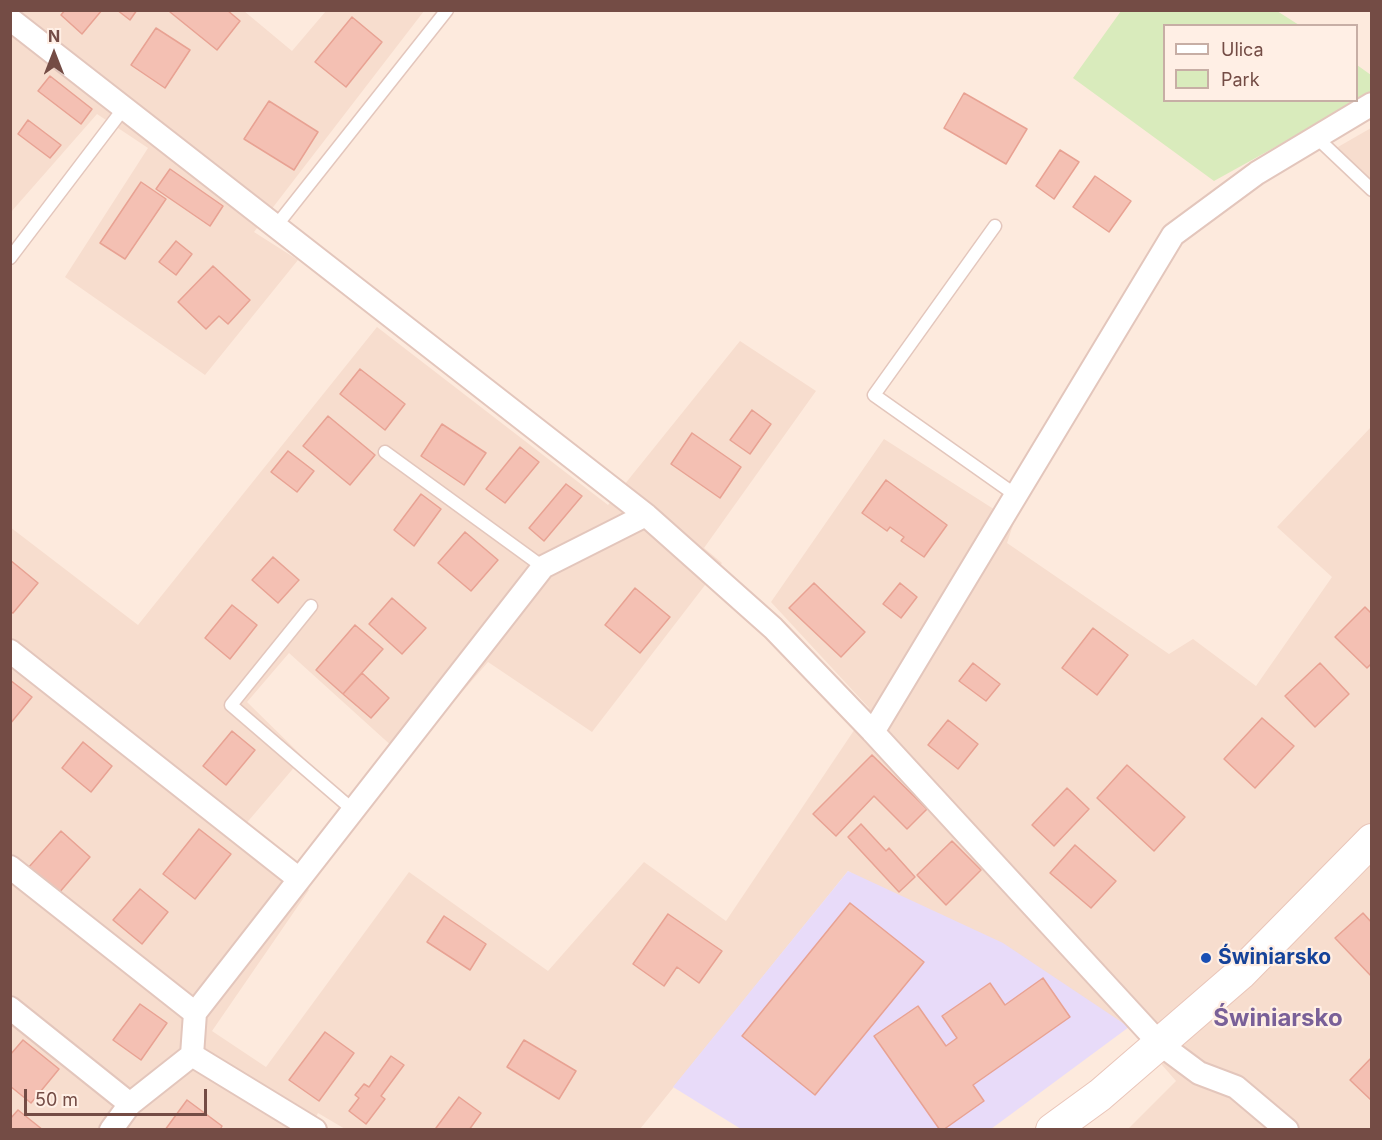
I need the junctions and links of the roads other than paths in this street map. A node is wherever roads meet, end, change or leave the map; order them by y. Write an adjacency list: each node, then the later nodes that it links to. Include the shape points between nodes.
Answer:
1 (447, 10): 7 (lane)
2 (10, 19): 4 (street)
3 (1371, 104): 5 (street)
4 (124, 108): 7 (street); 9 (lane)
5 (1316, 137): 6 (lane); 11 (street, via 1257,173 1173,235)
6 (1371, 190)
7 (276, 226): 12 (street)
8 (995, 226): 11 (lane, via 874,395)
9 (10, 258)
10 (385, 452): 13 (lane)
11 (1017, 496): 16 (street)
12 (646, 515): 13 (street); 16 (street, via 773,628)
13 (543, 567): 17 (street)
14 (311, 606): 17 (lane, via 231,705)
15 (10, 651): 20 (street)
16 (873, 732): 23 (street)
17 (353, 810): 20 (street)
18 (1371, 840): 23 (street, via 1240,974)
19 (10, 867): 22 (street)
20 (299, 879): 22 (street)
21 (10, 1008): 25 (street)
22 (195, 1013): 24 (street)
23 (1160, 1044): 28 (street); 29 (street, via 1198,1072 1236,1087)
24 (192, 1055): 25 (street); 27 (street)
25 (130, 1104): 26 (street)
26 (111, 1130)
27 (315, 1130)
28 (1052, 1130)
29 (1287, 1130)

